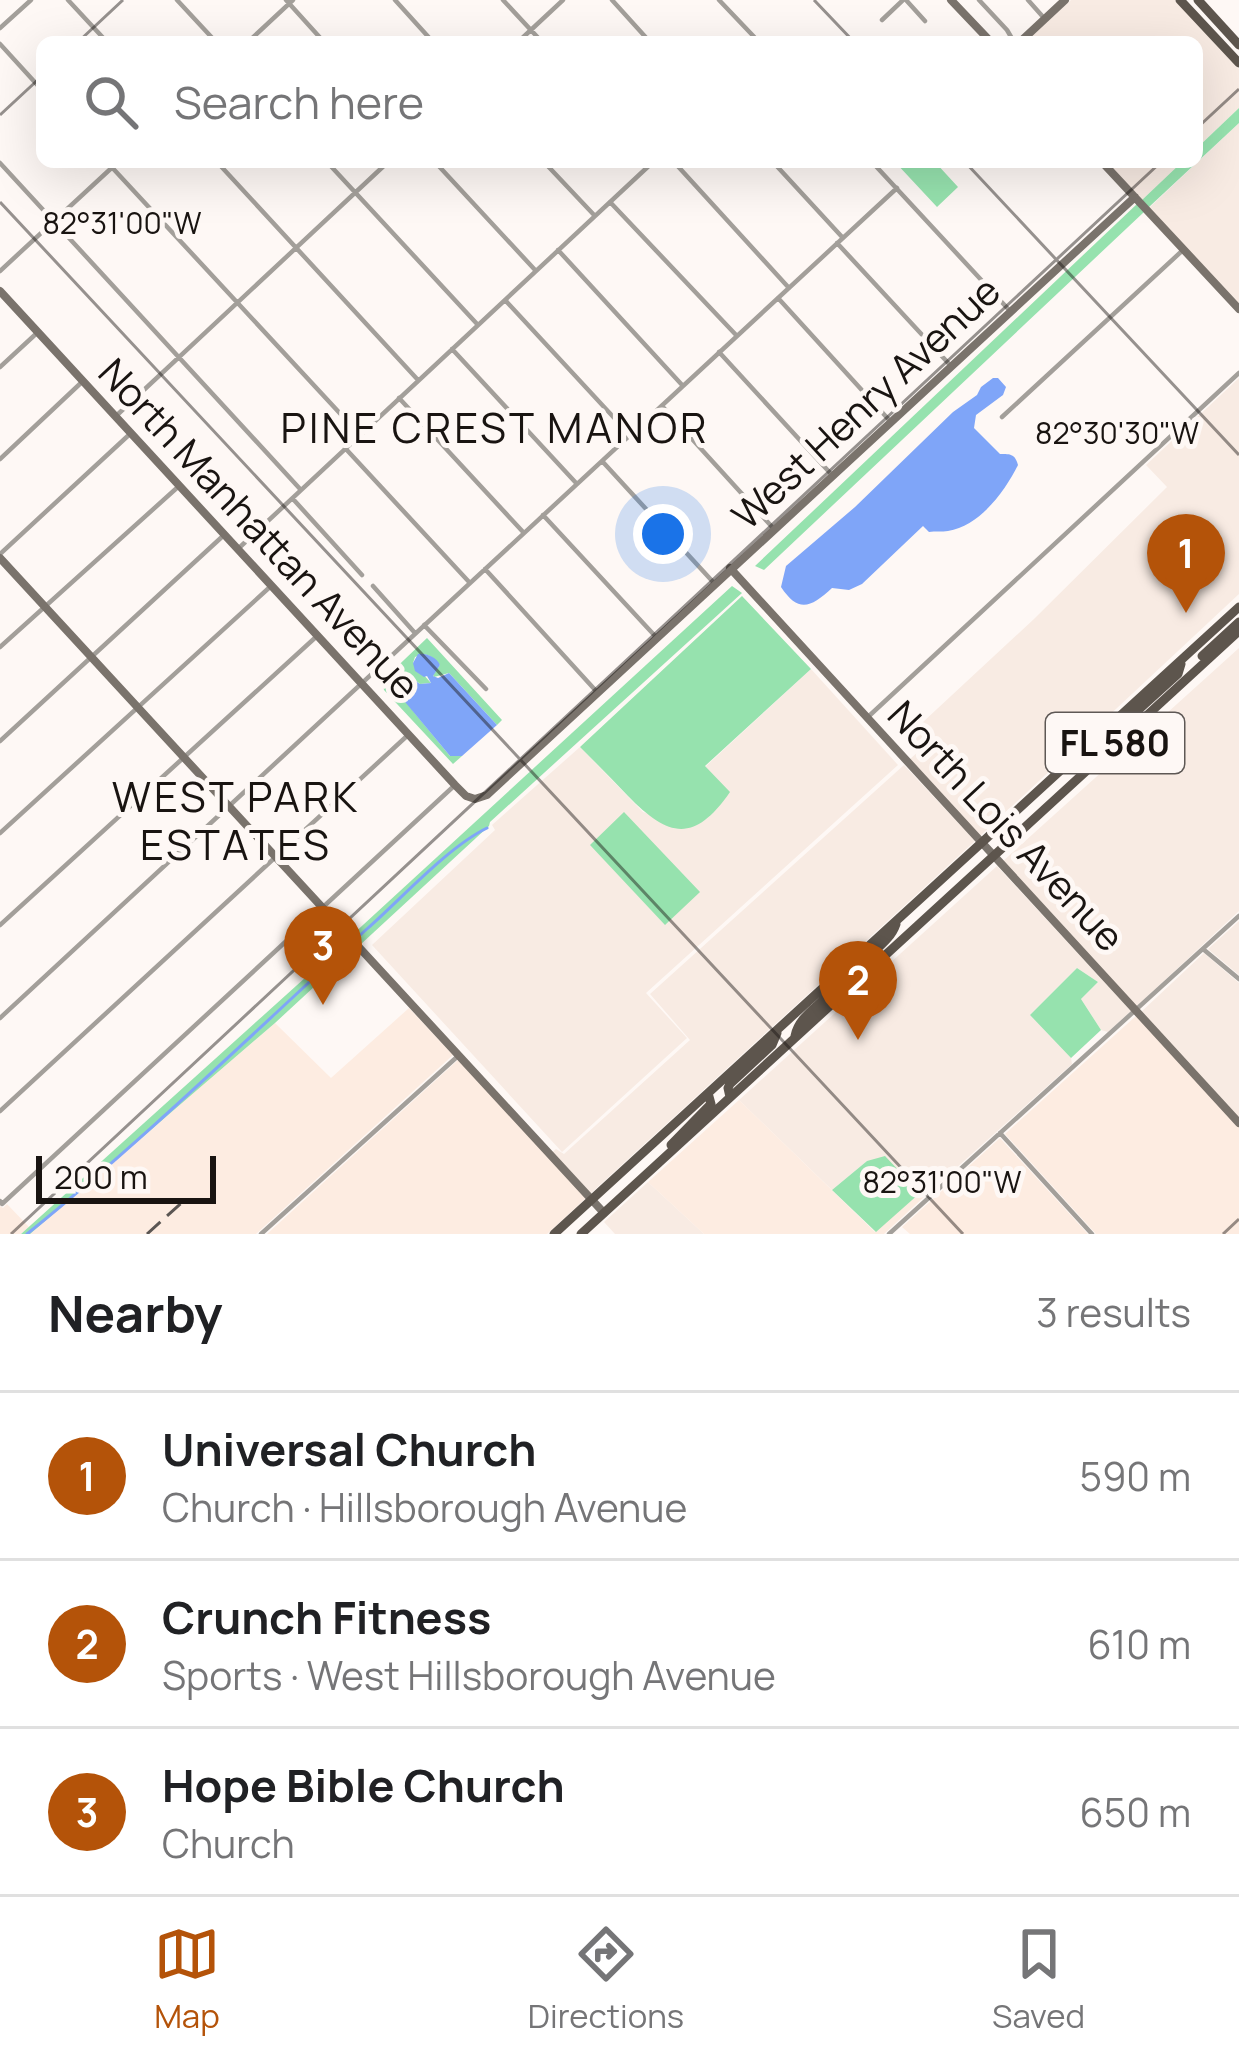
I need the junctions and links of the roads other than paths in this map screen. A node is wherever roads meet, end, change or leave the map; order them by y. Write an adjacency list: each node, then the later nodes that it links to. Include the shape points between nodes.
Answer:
1 (31, 0): 20 (street)
2 (68, 0): 23 (street)
3 (177, 0): 24 (street)
4 (395, 0): 27 (street)
5 (503, 0): 21 (street)
6 (563, 0): 21 (street)
7 (611, 0): 30 (street)
8 (719, 0): 31 (street)
9 (905, 0): 18 (street); 19 (street)
10 (952, 0): 32 (street)
11 (979, 0): 33 (street)
12 (1028, 0): 17 (street)
13 (1065, 0): 17 (street)
14 (1181, 0): 22 (main road); 37 (main road)
15 (1198, 0): 22 (main road)
16 (290, 1): 25 (street); 26 (street)
17 (1045, 19): 34 (street)
18 (882, 20)
19 (925, 21)
20 (0, 28)
21 (531, 30): 28 (street); 29 (street)
22 (1229, 35): 36 (main road)
23 (101, 36)
24 (210, 36)
25 (254, 36)
26 (320, 36)
27 (428, 36)
28 (524, 36)
29 (536, 36)
30 (644, 36)
31 (754, 36)
32 (985, 36)
33 (1012, 36)
34 (1024, 36)
35 (0, 44): 38 (street)
36 (1239, 45)
37 (1239, 63)
38 (36, 83)
39 (0, 163): 57 (street)
40 (109, 168): 57 (street)
41 (117, 168): 68 (street)
42 (223, 168): 59 (street)
43 (333, 168): 53 (street)
44 (382, 168): 53 (street)
45 (441, 168): 63 (street)
46 (550, 168): 56 (street)
47 (647, 168): 55 (street)
48 (679, 168): 64 (street)
49 (778, 168): 58 (street)
50 (878, 168): 52 (street)
51 (1108, 168): 54 (street)
52 (897, 188): 58 (street); 70 (street)
53 (356, 193): 59 (street); 71 (street)
54 (1135, 197): 60 (street); 70 (street, West Henry Avenue)
55 (610, 202): 56 (street); 73 (street)
56 (595, 216): 61 (street)
57 (54, 222): 62 (street); 76 (street)
58 (840, 241): 64 (street); 77 (street)
59 (296, 248): 68 (street); 80 (street)
60 (1184, 249): 69 (street); 86 (street)
61 (558, 250): 63 (street); 82 (street)
62 (0, 271)
63 (536, 271): 67 (street)
64 (789, 288): 66 (street)
65 (0, 291): 72 (street, North Manhattan Avenue)
66 (778, 298): 73 (street); 87 (street)
67 (505, 300): 71 (street); 90 (street)
68 (238, 302): 76 (street); 89 (street)
69 (1239, 309)
70 (1010, 311): 77 (street, West Henry Avenue)
71 (478, 325): 74 (street)
72 (38, 332): 78 (street); 81 (street, North Manhattan Avenue)
73 (736, 336): 75 (street)
74 (452, 349): 80 (street); 95 (street)
75 (719, 352): 82 (street); 94 (street)
76 (178, 357): 85 (street); 97 (street)
77 (951, 366): 87 (street, West Henry Avenue)
78 (0, 367)
79 (1239, 373): 128 (street)
80 (418, 380): 83 (street)
81 (83, 381): 85 (street, North Manhattan Avenue); 92 (street)
82 (682, 386): 84 (street)
83 (399, 398): 89 (street); 101 (street)
84 (662, 406): 90 (street); 100 (street)
85 (115, 416): 88 (street, North Manhattan Avenue)
86 (1002, 417)
87 (890, 422): 94 (street, West Henry Avenue)
88 (131, 434): 96 (street, North Manhattan Avenue); 104 (street)
89 (360, 435): 91 (street)
90 (630, 435): 93 (street)
91 (345, 448): 97 (street); 108 (street)
92 (0, 459)
93 (602, 461): 95 (street); 109 (street)
94 (832, 475): 100 (street, West Henry Avenue)
95 (577, 484): 99 (street)
96 (179, 486): 102 (street, North Manhattan Avenue); 112 (street)
97 (301, 490): 98 (street)
98 (292, 498): 103 (street); 107 (street)
99 (544, 515): 101 (street); 119 (street)
100 (774, 529): 105 (street, West Henry Avenue)
101 (524, 533): 106 (street)
102 (224, 535): 103 (street, North Manhattan Avenue); 121 (street)
103 (237, 549): 110 (street, North Manhattan Avenue)
104 (0, 556): 112 (street)
105 (730, 568): 109 (street, West Henry Avenue); 128 (street, North Lois Avenue)
106 (485, 569): 108 (street); 126 (street)
107 (362, 575)
108 (470, 583): 115 (street)
109 (714, 583): 119 (street, West Henry Avenue)
110 (271, 586): 118 (street, North Manhattan Avenue); 127 (street)
111 (373, 586): 117 (street)
112 (44, 606): 120 (street); 121 (street)
113 (1239, 607): 122 (main road, FL 580)
114 (1239, 622): 123 (main road)
115 (424, 625): 117 (street); 125 (street)
116 (1239, 632): 123 (main road, FL 580)
117 (416, 633): 124 (street)
118 (317, 636): 124 (street, North Manhattan Avenue); 132 (street)
119 (656, 637): 126 (street, West Henry Avenue)
120 (0, 647)
121 (91, 657): 127 (street); 131 (street)
122 (1183, 658): 129 (main road, via 1178,674 1135,713); 137 (main road, FL 580)
123 (1185, 680): 129 (main road, FL 580)
124 (361, 684): 130 (street, North Manhattan Avenue); 135 (street)
125 (486, 689)
126 (598, 692): 134 (street, West Henry Avenue)
127 (137, 707): 132 (street); 136 (street)
128 (867, 719): 137 (street, North Lois Avenue)
129 (1133, 727): 138 (main road, FL 580)
130 (408, 735): 133 (street, North Manhattan Avenue); 139 (street)
131 (0, 741)
132 (183, 757): 135 (street); 143 (street)
133 (454, 785): 134 (street, North Manhattan Avenue); 140 (street)
134 (479, 798)
135 (229, 807): 139 (street); 149 (street)
136 (0, 833)
137 (980, 843): 138 (street, North Lois Avenue); 142 (main road, FL 580)
138 (992, 856): 147 (main road, FL 580); 148 (street, North Lois Avenue)
139 (274, 857): 140 (street); 155 (street)
140 (321, 908): 152 (street); 160 (street)
141 (1239, 916): 144 (street)
142 (898, 919): 145 (main road, FL 580); 147 (main road)
143 (0, 925)
144 (1203, 949): 146 (street); 148 (street)
145 (845, 968): 150 (main road, FL 580); 151 (main road)
146 (1239, 979)
147 (855, 981): 151 (main road, FL 580)
148 (1136, 1012): 156 (street, North Lois Avenue); 157 (street)
149 (0, 1018)
150 (779, 1028): 153 (main road, FL 580); 154 (main road, via 730,1084)
151 (795, 1036): 154 (main road, FL 580)
152 (458, 1056): 159 (street); 163 (street)
153 (708, 1093): 158 (main road, via 711,1104); 159 (main road, FL 580)
154 (730, 1097): 158 (main road, FL 580)
155 (0, 1111)
156 (1239, 1123)
157 (1000, 1133): 162 (street); 168 (street)
158 (667, 1156): 161 (main road, FL 580)
159 (592, 1200): 161 (street); 164 (main road, FL 580)
160 (1, 1203)
161 (604, 1213): 165 (main road, FL 580)
162 (897, 1227): 166 (street); 167 (street)
163 (261, 1234)
164 (554, 1234)
165 (581, 1234)
166 (889, 1234)
167 (905, 1234)
168 (1092, 1234)

